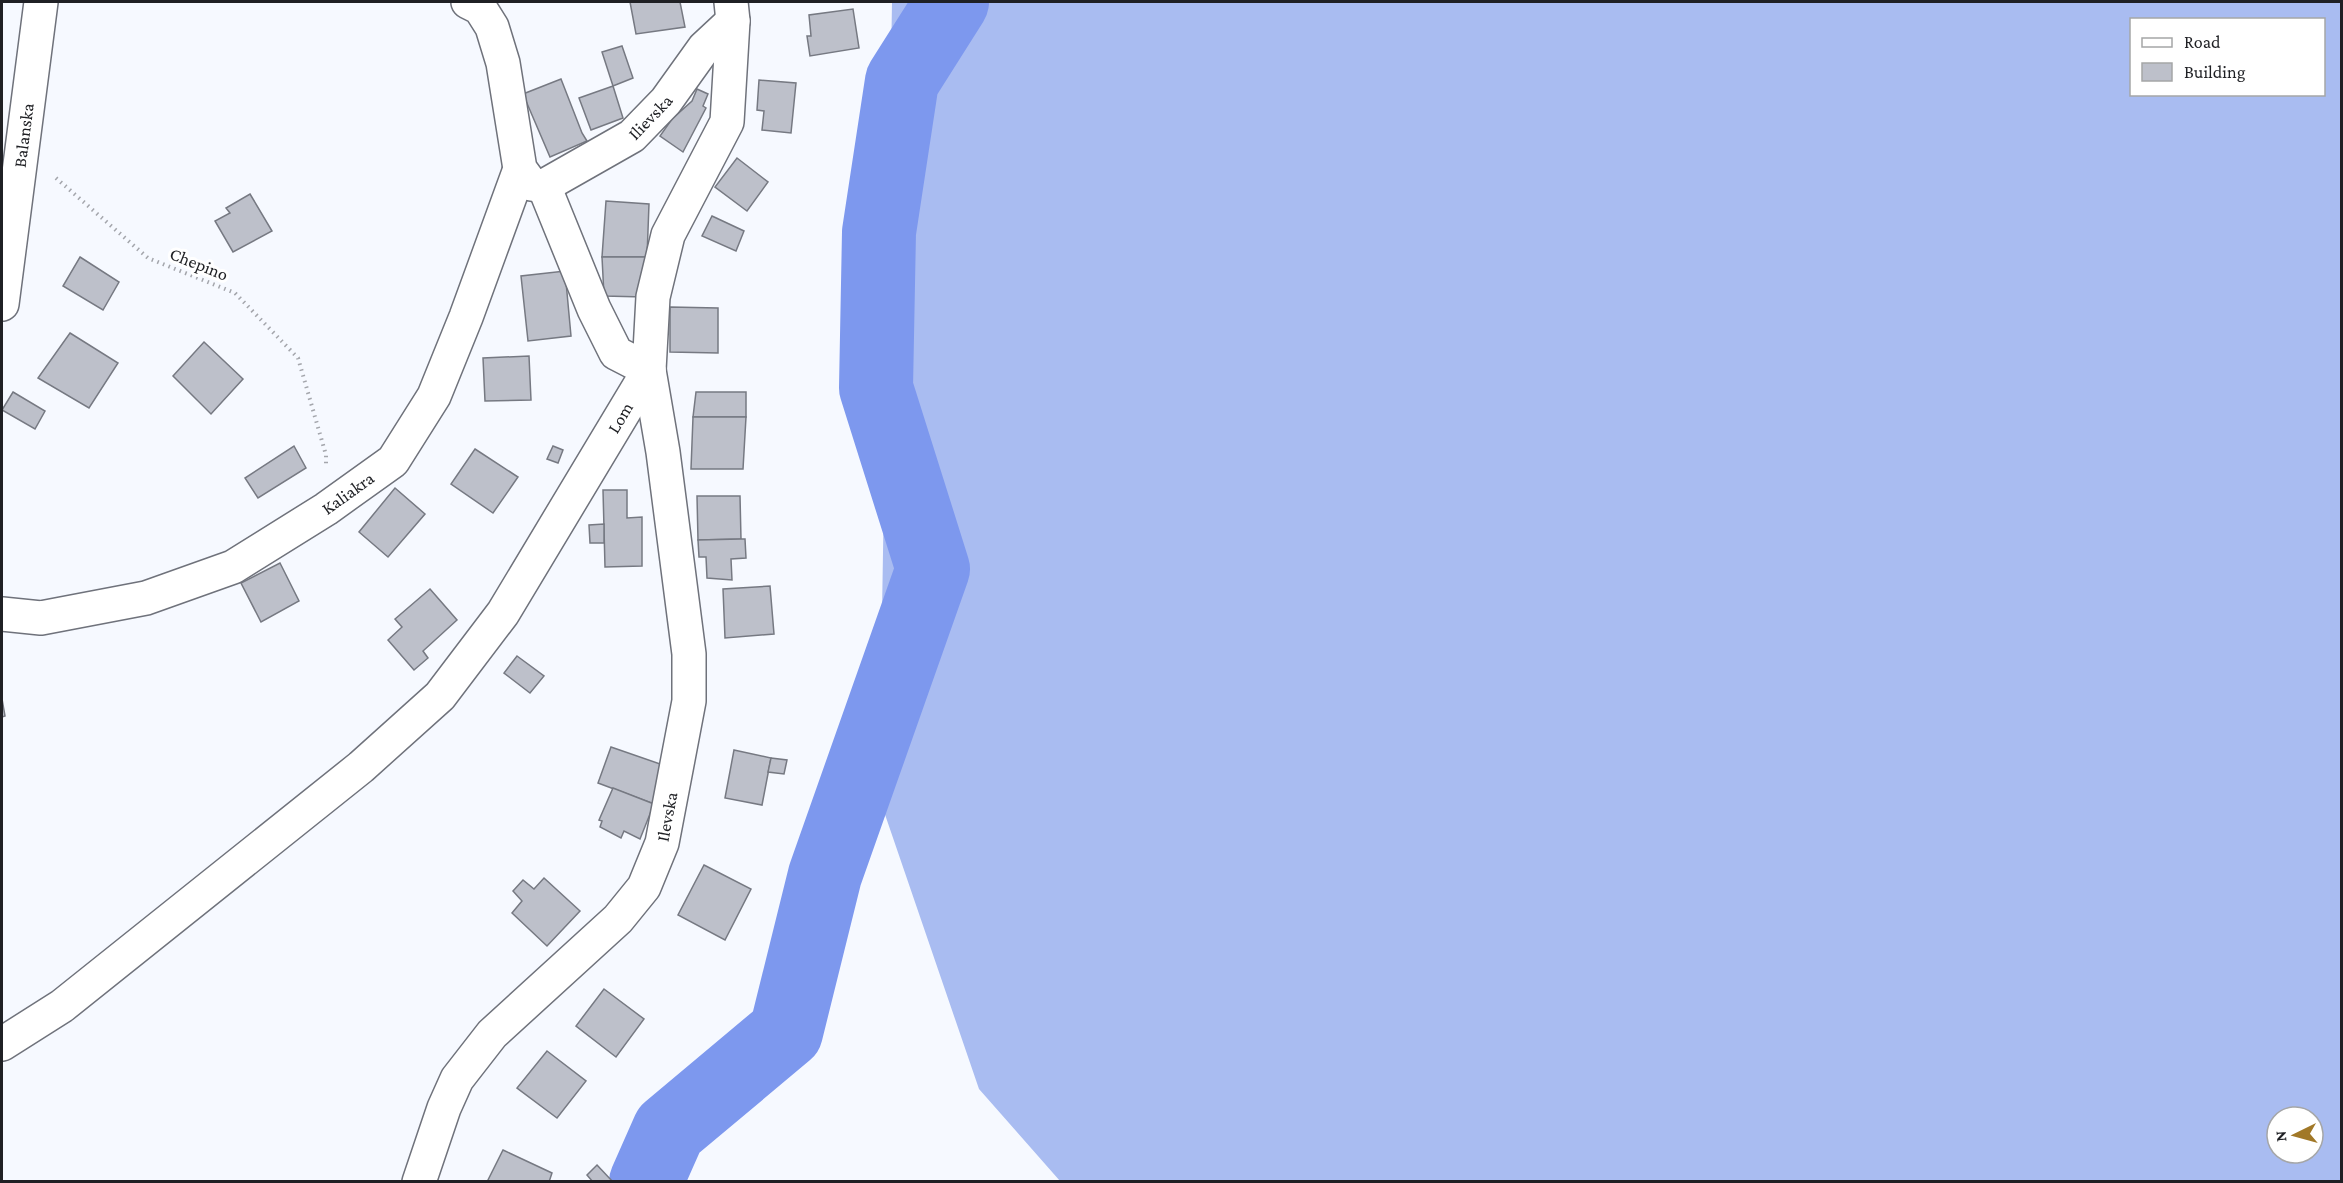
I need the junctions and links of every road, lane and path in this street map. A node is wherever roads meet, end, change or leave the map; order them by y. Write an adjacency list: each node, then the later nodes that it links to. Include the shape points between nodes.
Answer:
1 (41, 2): 4 (street, Balanska)
2 (468, 2): 5 (street, via 480,8 492,27)
3 (730, 8): 5 (street, Ilievska, via 666,101 632,136); 7 (street, Lom, via 727,122 668,235 652,297)
4 (22, 148): 6 (street, Balanska); 8 (path, Chepino, via 148,258 235,293 298,358 326,455)
5 (532, 177): 7 (street, via 616,353); 8 (street, Kaliakra, via 466,316 434,396 393,461)
6 (2, 304)
7 (649, 370): 10 (street, Lom, via 503,613 440,696 361,767 62,1006); 11 (street, Ilevska, via 689,654 689,701 662,843 644,887 618,919 492,1034 458,1079)
8 (326, 508): 9 (street, Kaliakra, via 233,567 146,598 42,618)
9 (2, 614)
10 (2, 1044)
11 (419, 1182)

